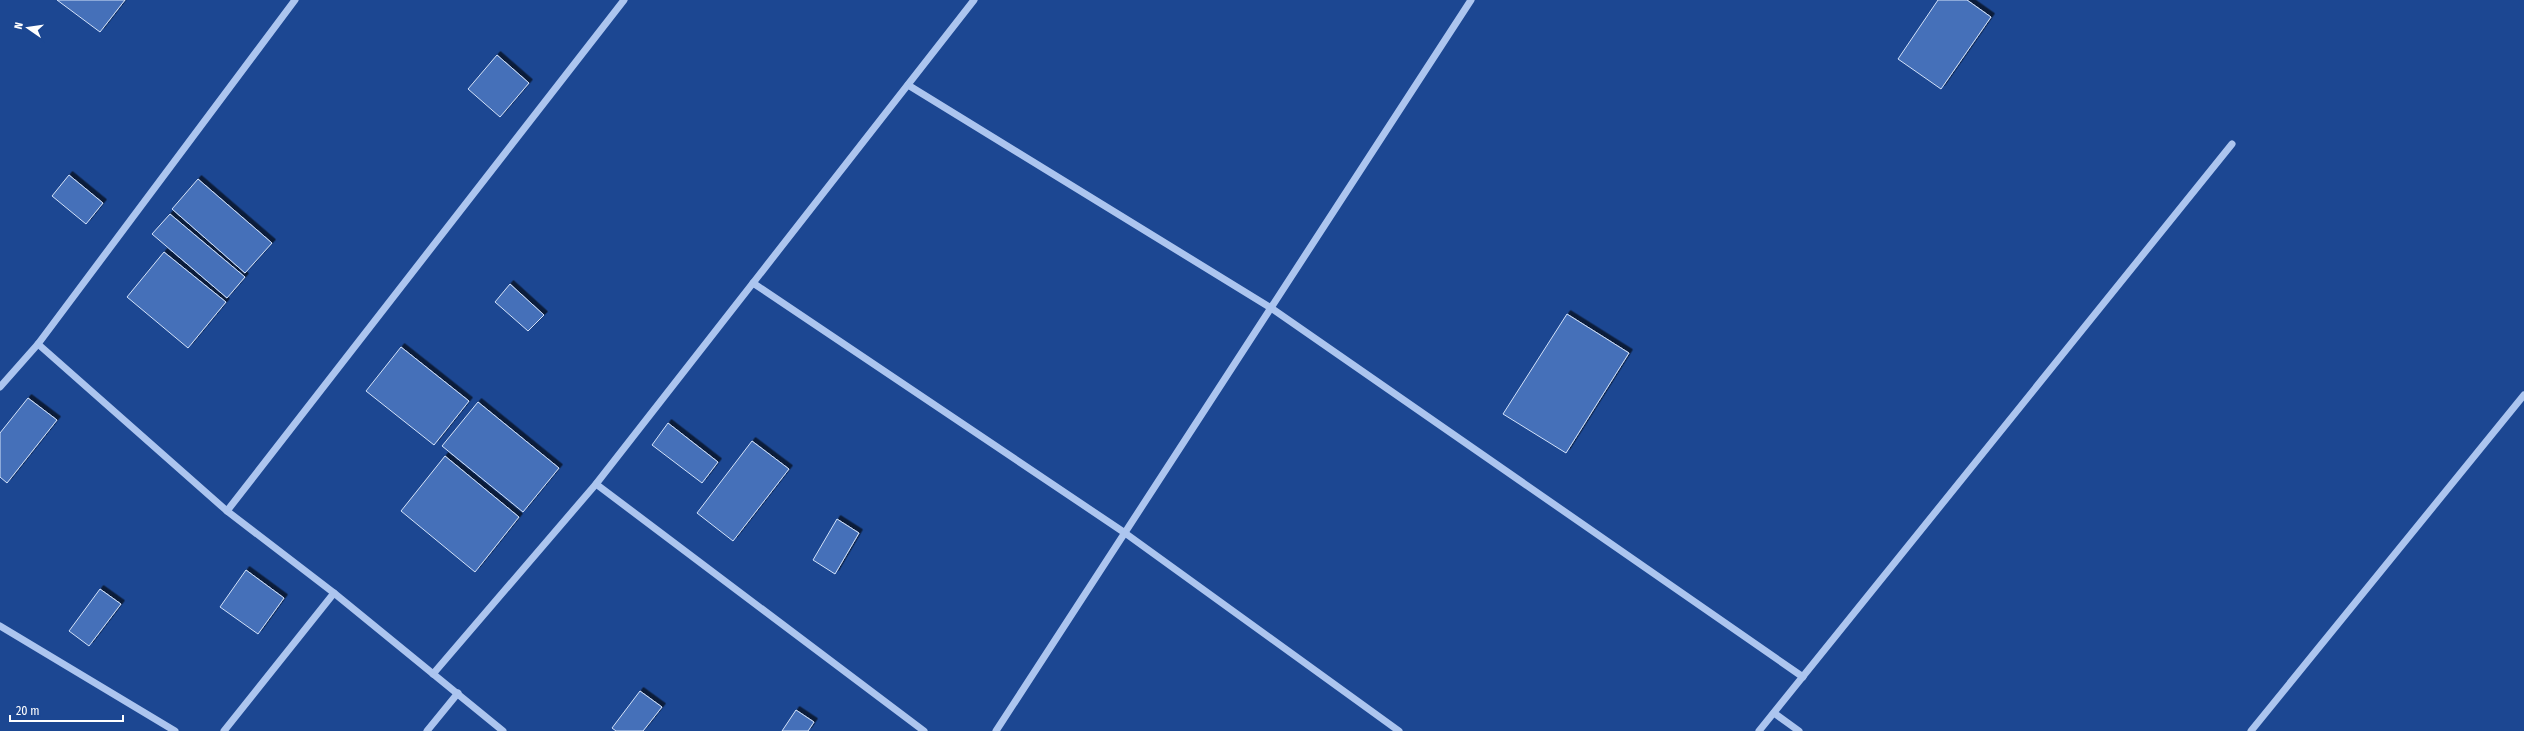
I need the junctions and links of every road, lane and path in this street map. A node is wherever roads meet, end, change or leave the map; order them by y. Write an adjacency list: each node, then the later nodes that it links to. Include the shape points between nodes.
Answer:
1 (295, 0): 9 (street)
2 (624, 0): 13 (street)
3 (974, 0): 5 (street)
4 (1471, 0): 8 (street)
5 (908, 85): 7 (street); 8 (street)
6 (2232, 144): 18 (street)
7 (753, 283): 12 (street); 14 (street)
8 (1271, 308): 14 (street); 18 (street)
9 (38, 344): 10 (street); 13 (street)
10 (0, 387)
11 (2524, 395): 30 (street)
12 (596, 484): 17 (street); 25 (street)
13 (227, 511): 15 (street)
14 (1125, 533): 26 (street); 27 (street)
15 (334, 593): 17 (street); 22 (street)
16 (0, 626): 21 (street)
17 (433, 674): 19 (street)
18 (1803, 677): 20 (street)
19 (458, 693): 23 (street); 24 (street)
20 (1774, 712): 28 (street); 29 (street)
21 (175, 731)
22 (224, 731)
23 (427, 731)
24 (504, 731)
25 (924, 731)
26 (996, 731)
27 (1399, 731)
28 (1759, 731)
29 (1799, 731)
30 (2251, 731)

